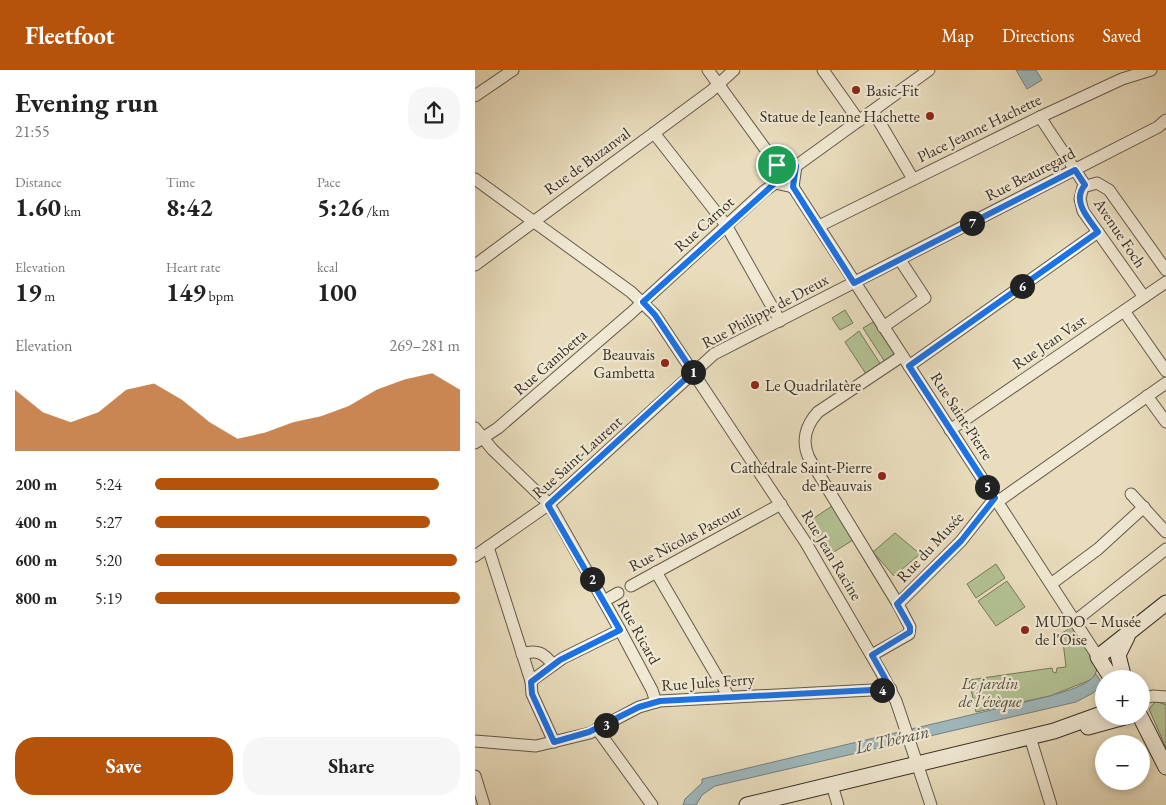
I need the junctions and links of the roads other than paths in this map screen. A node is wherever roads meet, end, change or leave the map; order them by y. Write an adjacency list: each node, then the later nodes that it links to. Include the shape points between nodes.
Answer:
1 (513, 70): 8 (street)
2 (708, 70): 7 (street)
3 (734, 70): 7 (street, Rue de Buzanval)
4 (823, 70): 12 (street)
5 (929, 70): 9 (street)
6 (1151, 70): 10 (street, Place Jeanne Hachette, via 1122,79)
7 (718, 85): 13 (street, Rue de Buzanval); 14 (street)
8 (475, 96)
9 (873, 111): 12 (street); 17 (street, Place Jeanne Hachette)
10 (1040, 116): 16 (street, Avenue Foch); 17 (street, Place Jeanne Hachette)
11 (1166, 120): 16 (street, Rue Beauregard)
12 (859, 121): 15 (street)
13 (654, 133): 22 (street, Rue de Buzanval); 23 (street)
14 (777, 165): 15 (street); 19 (street)
15 (796, 166): 21 (street)
16 (1075, 170): 20 (street, Avenue Foch); 26 (street, Rue Beauregard)
17 (913, 178): 24 (street)
18 (475, 179): 22 (street, Rue Jean Racine)
19 (775, 183): 21 (street); 23 (street, Rue Carnot)
20 (1085, 185): 25 (street, Avenue Foch, via 1081,204); 28 (street, Avenue Foch, via 1097,183 1109,190)
21 (793, 187): 24 (street, Rue Saint-Pierre)
22 (533, 221): 27 (street, Rue de Buzanval); 32 (street, Rue Jean Racine)
23 (726, 225): 32 (street, Rue Carnot); 34 (street)
24 (819, 226): 30 (street, Rue Saint-Pierre)
25 (1098, 232): 31 (street, Avenue Foch); 37 (street)
26 (900, 260): 30 (street, Rue Beauregard); 35 (street, via 925,298)
27 (475, 265)
28 (1166, 270)
29 (1166, 282): 31 (street, Rue Jean Vast)
30 (854, 283): 34 (street, Rue Philippe de Dreux); 35 (street, Rue Saint-Pierre)
31 (1144, 297): 33 (street, Rue Jean Vast)
32 (643, 302): 39 (street, Rue Jean Racine); 45 (street, Rue Gambetta)
33 (1124, 311): 38 (street); 44 (street, Rue Jean Vast)
34 (780, 321): 39 (street, Rue Philippe de Dreux, via 715,354)
35 (883, 327): 36 (street, Rue Saint-Pierre)
36 (902, 356): 37 (street, Rue Saint-Pierre); 61 (street, via 822,409 811,422 804,447)
37 (909, 366): 44 (street, Rue Saint-Pierre)
38 (1166, 371)
39 (693, 372): 48 (street, Rue Jean Racine); 49 (street, Rue Saint-Laurent)
40 (1166, 383): 41 (street, Rue du Musée)
41 (1147, 396): 42 (street); 47 (street, Rue du Musée)
42 (1166, 422)
43 (475, 428): 45 (street, Rue Ricard)
44 (950, 430): 47 (street, Rue Saint-Pierre)
45 (479, 441): 49 (street, Rue Ricard)
46 (1131, 494): 50 (street)
47 (996, 500): 56 (street, Rue Saint-Pierre); 61 (street, Rue du Musée, via 961,541)
48 (781, 504): 55 (street, Rue Nicolas Pastour); 66 (street, Rue Jean Racine)
49 (548, 505): 52 (street, Rue Saint-Laurent); 59 (street, Rue Ricard)
50 (1144, 507): 51 (street); 56 (street, via 1098,549)
51 (1166, 532)
52 (488, 548): 54 (street, Rue Saint-Laurent); 65 (street)
53 (1166, 549): 62 (street)
54 (475, 556)
55 (656, 572): 57 (street, Rue Nicolas Pastour); 74 (street)
56 (1051, 584): 62 (street, Rue Saint-Pierre)
57 (631, 586)
58 (618, 593): 59 (street, Rue Nicolas Pastour)
59 (604, 601): 63 (street, Rue Ricard)
60 (1166, 603): 64 (main road)
61 (897, 604): 66 (street, Rue du Musée, via 910,632)
62 (1075, 621): 67 (street, Rue Saint-Pierre)
63 (620, 630): 68 (street); 77 (street, Rue Ricard)
64 (1131, 632): 67 (main road); 71 (main road, via 1119,651)
65 (522, 654): 68 (street, via 541,652); 72 (street)
66 (872, 655): 73 (street, Rue Jean Racine)
67 (1098, 657): 69 (main road, Rue Saint-Pierre); 70 (street, Rue Saint-Pierre)
68 (553, 665): 72 (street)
69 (1106, 670)
70 (1113, 670)
71 (1121, 670)
72 (531, 682): 87 (street, via 532,694)
73 (891, 689): 74 (street, Rue Jules Ferry); 88 (street, Rue Jean Racine)
74 (729, 697): 77 (street, Rue Jules Ferry)
75 (1150, 697): 76 (street)
76 (1166, 697)
77 (656, 702): 82 (street, Rue Jules Ferry, via 639,707)
78 (1095, 716): 83 (main road)
79 (1102, 725): 83 (main road)
80 (1138, 725): 86 (main road)
81 (1144, 725): 86 (main road)
82 (597, 729): 87 (street, Rue Jules Ferry); 93 (street)
83 (1054, 731): 84 (main road)
84 (1030, 737): 88 (main road); 97 (street)
85 (475, 741): 87 (street, Rue Jules Ferry, via 528,746)
86 (1151, 741): 89 (main road)
87 (554, 742)
88 (917, 764): 91 (main road); 96 (street, Rue Jean Racine)
89 (1166, 768)
90 (475, 776): 92 (street)
91 (831, 785): 94 (main road); 95 (street)
92 (484, 805)
93 (652, 805)
94 (747, 805)
95 (838, 805)
96 (931, 805)
97 (1051, 805)

